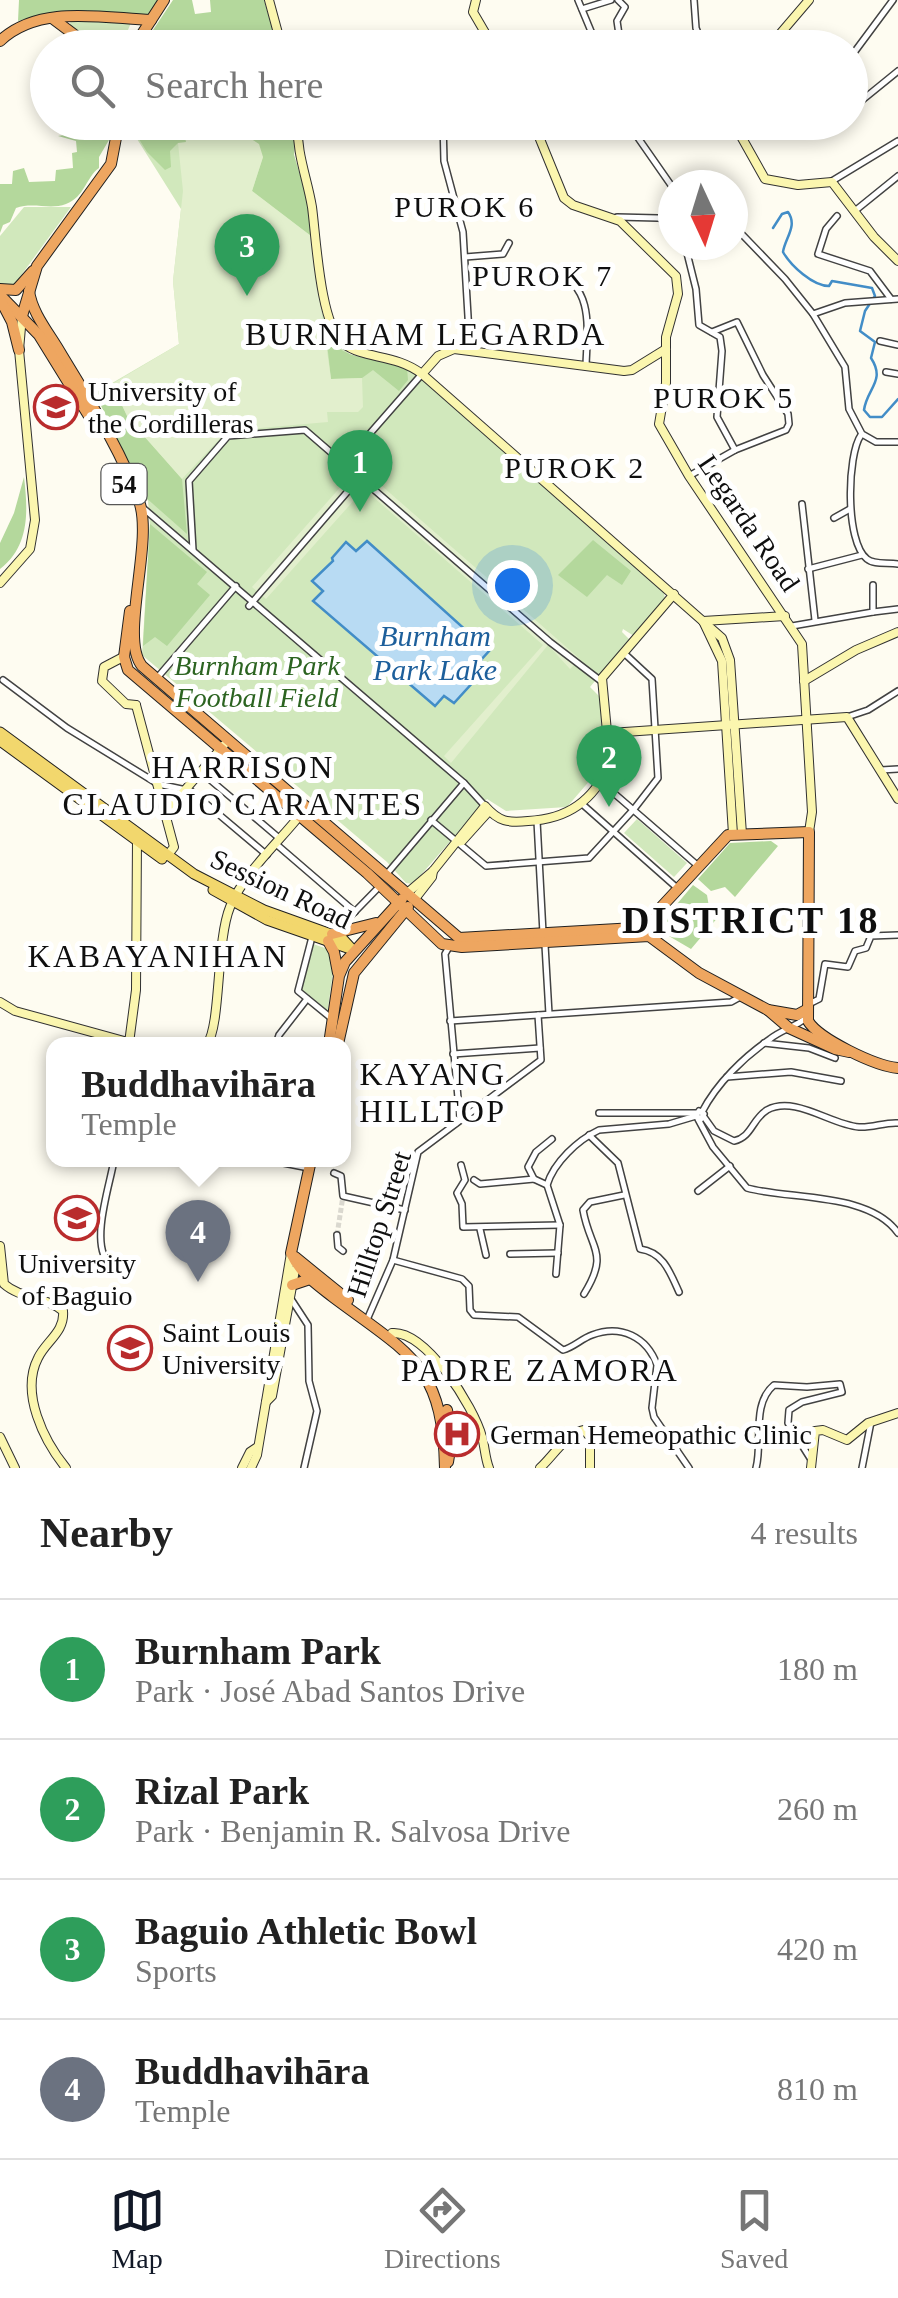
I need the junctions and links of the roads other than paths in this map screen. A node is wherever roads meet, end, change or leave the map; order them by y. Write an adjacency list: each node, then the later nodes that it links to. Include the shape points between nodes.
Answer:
1 (164, 0): 11 (highway)
2 (269, 0): 14 (street)
3 (476, 0): 15 (street, via 473,12)
4 (578, 0): 9 (street)
5 (614, 0): 9 (street); 17 (street, via 625,7)
6 (694, 0): 18 (street)
7 (810, 0): 19 (street)
8 (893, 0): 20 (street)
9 (582, 9): 16 (street)
10 (52, 17): 11 (highway); 12 (highway); 21 (highway)
11 (151, 20): 13 (highway)
12 (69, 30)
13 (145, 30)
14 (277, 30)
15 (484, 30)
16 (591, 30)
17 (618, 30)
18 (697, 30)
19 (784, 30)
20 (868, 34)
21 (0, 40)
22 (898, 71): 23 (street)
23 (868, 95)
24 (113, 140): 43 (highway, via 104,175)
25 (299, 140): 62 (street, via 334,331 346,345 396,358)
26 (443, 140): 40 (street)
27 (540, 140): 36 (street, Legarda Road, via 564,198)
28 (640, 140): 31 (street)
29 (743, 140): 33 (street, via 765,179)
30 (898, 142): 33 (street)
31 (660, 170)
32 (898, 176): 34 (street)
33 (832, 182): 34 (street)
34 (856, 210): 42 (street)
35 (838, 216): 47 (street, via 818,254 870,271)
36 (614, 218): 37 (street); 58 (street, Legarda Road, via 676,276)
37 (658, 218)
38 (748, 240): 48 (street)
39 (510, 243): 40 (street, via 503,254)
40 (465, 256): 53 (street)
41 (689, 260): 52 (street, via 697,320)
42 (898, 260)
43 (36, 266): 45 (highway); 46 (highway, via 16,290)
44 (554, 272): 60 (street, via 575,282 582,294)
45 (29, 291): 49 (highway, 54); 50 (highway)
46 (0, 295): 50 (highway)
47 (894, 299): 48 (street, via 846,302)
48 (813, 314): 64 (street, via 845,367 849,410)
49 (40, 319): 50 (highway); 71 (highway, 54)
50 (18, 321): 51 (highway, 54); 55 (highway)
51 (36, 332): 55 (highway, via 28,331); 91 (highway, 54, via 101,437 136,512)
52 (712, 332): 66 (street, via 722,344 717,416); 66 (street, via 737,322 790,419 786,430)
53 (469, 334): 57 (street); 59 (street)
54 (880, 341): 56 (street)
55 (19, 345): 78 (street, via 35,520 30,549)
56 (898, 345)
57 (460, 349): 59 (street); 62 (street, via 442,353)
58 (666, 349): 60 (street, via 632,370); 69 (street, Legarda Road, via 659,424)
59 (476, 351): 60 (street)
60 (586, 366)
61 (886, 372): 63 (street)
62 (422, 374): 67 (street); 81 (street)
63 (898, 374)
64 (862, 434): 65 (street); 72 (street, via 853,453)
65 (898, 442)
66 (734, 450): 69 (street)
67 (345, 462): 68 (street); 74 (street, via 303,429 228,436 189,481)
68 (361, 476): 82 (street); 93 (street)
69 (689, 476): 85 (street, Legarda Road)
70 (802, 504): 77 (street)
71 (141, 506): 74 (street); 91 (highway, 54)
72 (850, 509): 73 (street); 75 (street)
73 (834, 518)
74 (193, 550): 80 (street)
75 (862, 555): 76 (street); 77 (street)
76 (898, 564)
77 (808, 568): 86 (street)
78 (0, 583)
79 (874, 584): 84 (street)
80 (236, 586): 82 (street); 95 (street)
81 (674, 594): 87 (street); 90 (street)
82 (253, 602): 110 (street)
83 (898, 609): 84 (street)
84 (874, 612): 86 (street)
85 (785, 616): 87 (street); 88 (street, Legarda Road)
86 (816, 620): 88 (street)
87 (702, 621): 100 (street, via 726,666)
88 (792, 626): 94 (street, Legarda Road, via 802,644)
89 (898, 632): 94 (street)
90 (624, 653): 93 (street); 101 (street, via 652,679)
91 (129, 655): 95 (highway, via 128,670); 97 (street, via 104,668 102,681)
92 (3, 680): 111 (street)
93 (601, 680): 103 (street)
94 (804, 681): 99 (street, Legarda Road)
95 (154, 683): 97 (street); 105 (highway)
96 (898, 691): 98 (street)
97 (136, 705): 111 (street)
98 (847, 717): 99 (street); 107 (street)
99 (806, 719): 100 (street); 122 (street, Legarda Road)
100 (730, 724): 101 (street); 123 (street)
101 (655, 730): 103 (street); 116 (street, via 658,781)
102 (0, 732): 128 (main road, Session Road)
103 (610, 733): 109 (street, via 610,764)
104 (0, 741): 124 (main road, Session Road)
105 (225, 743): 108 (street); 117 (highway)
106 (898, 769): 107 (street)
107 (880, 770): 113 (street)
108 (201, 772): 112 (street); 125 (street)
109 (600, 781): 114 (street); 116 (street)
110 (464, 783): 115 (street); 119 (street)
111 (158, 784): 112 (street); 118 (street)
112 (187, 789): 118 (street); 127 (street)
113 (898, 799)
114 (581, 803): 120 (street, via 564,816); 121 (street)
115 (487, 809): 120 (street, via 503,822); 126 (street)
116 (634, 810): 121 (street); 130 (street)
117 (303, 812): 125 (street); 131 (highway)
118 (165, 813): 128 (street, via 174,847)
119 (432, 820): 126 (street); 131 (street)
120 (537, 821): 129 (street)
121 (614, 832): 129 (street, via 589,858); 132 (street)
122 (809, 832): 123 (highway); 153 (highway)
123 (737, 834): 130 (highway, via 721,838)
124 (136, 840): 133 (main road, Session Road); 160 (street)
125 (278, 842): 127 (street); 135 (street)
126 (457, 842): 129 (street, via 486,866); 134 (street)
127 (267, 855): 133 (street)
128 (167, 856): 133 (main road, Session Road)
129 (539, 862): 142 (street)
130 (697, 865): 132 (highway)
131 (383, 880): 134 (highway); 135 (street)
132 (678, 888): 136 (highway)
133 (235, 899): 140 (main road, Session Road, via 267,920); 143 (main road, Session Road); 161 (street, via 222,936)
134 (406, 902): 137 (highway); 142 (highway, via 458,938); 144 (highway); 145 (highway)
135 (355, 912): 143 (street)
136 (652, 916): 138 (highway, via 634,928); 141 (highway)
137 (386, 918): 143 (highway); 146 (highway)
138 (594, 934): 141 (highway); 142 (highway)
139 (898, 935): 153 (street, via 871,936 848,967 826,964 819,999)
140 (312, 936): 143 (main road, Session Road); 150 (street, via 297,985)
141 (649, 936): 149 (highway)
142 (544, 937): 145 (highway); 154 (street)
143 (330, 938): 146 (main road, Session Road); 147 (highway)
144 (373, 946): 146 (highway); 148 (highway)
145 (449, 947): 157 (street)
146 (353, 950): 147 (highway); 148 (highway)
147 (338, 976): 156 (highway)
148 (348, 992): 164 (highway)
149 (741, 997): 152 (highway); 154 (street)
150 (307, 999): 156 (street); 162 (street)
151 (0, 1002): 159 (street)
152 (768, 1010): 153 (highway); 158 (highway)
153 (808, 1010): 158 (street); 167 (highway, via 811,1026)
154 (549, 1015): 155 (street)
155 (538, 1016): 157 (street); 166 (street)
156 (333, 1020): 163 (highway)
157 (450, 1021): 168 (street)
158 (789, 1028): 165 (street); 167 (highway)
159 (106, 1037)
160 (131, 1037)
161 (213, 1037)
162 (278, 1037)
163 (330, 1037)
164 (339, 1037)
165 (764, 1044): 169 (street); 171 (street)
166 (540, 1048): 168 (street); 175 (street, Hilltop Street, via 541,1060)
167 (850, 1052): 170 (highway)
168 (453, 1054): 175 (street)
169 (835, 1058)
170 (896, 1069)
171 (727, 1078): 172 (street, via 791,1072); 174 (street)
172 (841, 1082)
173 (599, 1113): 174 (street)
174 (699, 1115): 176 (street, via 734,1141 778,1108 857,1127); 177 (street); 180 (street)
175 (460, 1120): 191 (street, Hilltop Street, via 418,1152)
176 (898, 1123)
177 (589, 1135): 188 (street, via 556,1165); 190 (street, via 618,1163)
178 (552, 1139): 186 (street, via 530,1162)
179 (462, 1165): 193 (street, via 462,1225)
180 (730, 1166): 189 (street); 194 (street, via 747,1188 869,1210)
181 (113, 1167): 202 (street, via 100,1242)
182 (198, 1167): 185 (street)
183 (311, 1167): 203 (highway)
184 (334, 1173): 191 (street, via 341,1176 343,1196)
185 (196, 1174)
186 (534, 1179): 187 (street); 188 (street)
187 (474, 1180)
188 (547, 1184): 192 (street)
189 (698, 1192)
190 (624, 1194): 207 (street, via 640,1249 660,1258); 208 (street, via 583,1210 598,1266)
191 (404, 1210): 201 (street, Hilltop Street)
192 (560, 1225): 193 (street); 199 (street)
193 (480, 1229): 200 (street)
194 (898, 1233)
195 (337, 1235): 197 (street)
196 (0, 1246): 219 (street, via 4,1284 64,1312 62,1326 39,1355 32,1384 42,1432)
197 (343, 1251)
198 (510, 1254): 199 (street)
199 (558, 1254): 204 (street)
200 (486, 1255)
201 (394, 1260): 210 (street, Hilltop Street); 227 (street, via 462,1278 474,1315 518,1317 564,1350 597,1333 638,1338 658,1366 654,1417)
202 (106, 1261)
203 (294, 1265): 205 (highway); 206 (street); 212 (street)
204 (556, 1274)
205 (311, 1275): 206 (highway); 210 (highway)
206 (292, 1285): 209 (street)
207 (679, 1292)
208 (584, 1294)
209 (290, 1298): 212 (street); 222 (street, via 308,1325 309,1381 318,1410)
210 (368, 1319): 211 (highway)
211 (390, 1335): 223 (highway, via 419,1356 440,1398); 224 (street, via 401,1332 422,1343 438,1364 472,1414)
212 (266, 1402): 216 (street)
213 (898, 1413): 214 (street)
214 (872, 1421): 217 (street, via 846,1440 815,1431); 229 (street)
215 (0, 1437): 218 (street)
216 (256, 1448): 220 (street); 221 (street)
217 (812, 1464): 228 (street, via 787,1416 794,1405 842,1392 840,1384 767,1390)
218 (16, 1468)
219 (66, 1468)
220 (242, 1468)
221 (250, 1468)
222 (304, 1468)
223 (445, 1468)
224 (489, 1468)
225 (540, 1468): 226 (street, via 584,1430)
226 (590, 1468)
227 (689, 1468)
228 (756, 1468)
229 (862, 1468)

